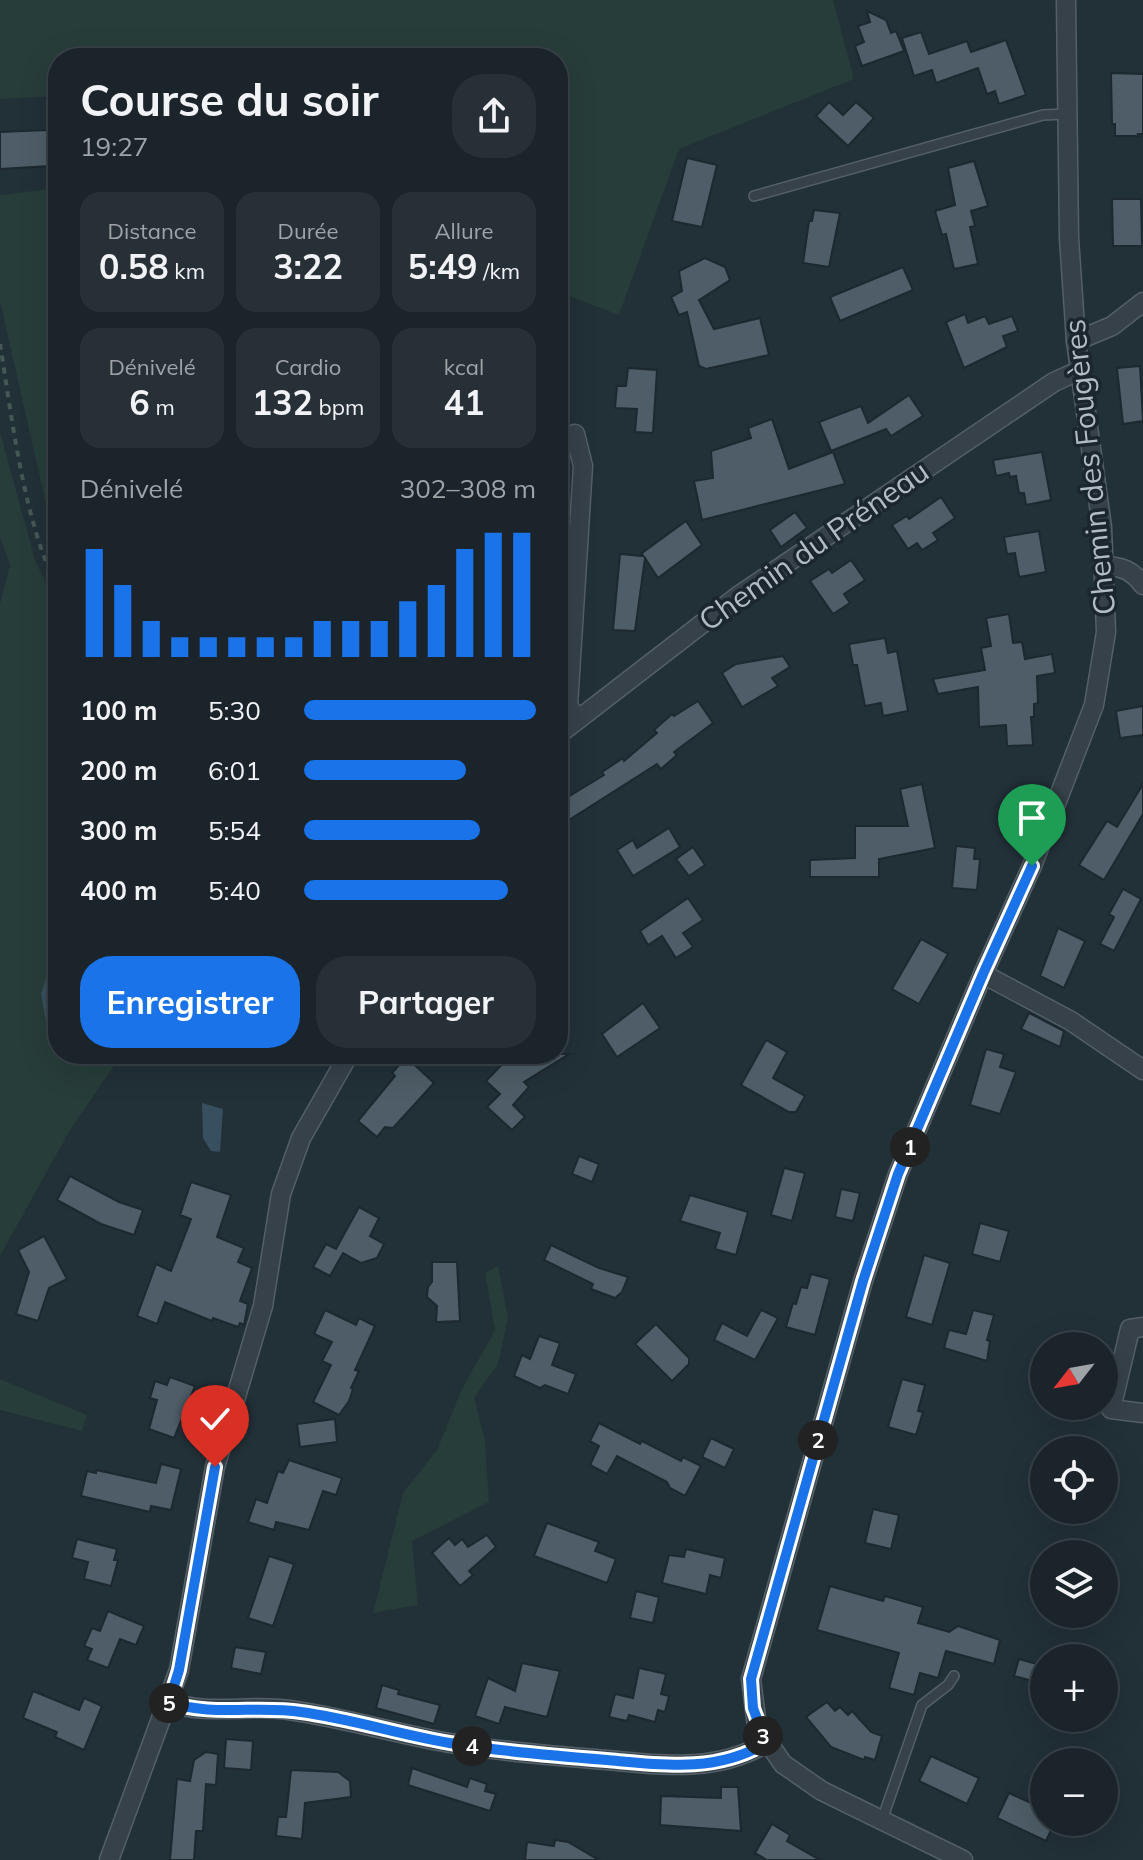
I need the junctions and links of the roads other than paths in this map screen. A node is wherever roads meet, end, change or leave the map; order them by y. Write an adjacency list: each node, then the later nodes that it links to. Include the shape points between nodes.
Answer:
1 (1066, 0): 2 (street, Chemin des Fougères)
2 (1067, 114): 3 (lane, via 1043,115); 5 (street, Chemin des Fougères)
3 (754, 196)
4 (1143, 302): 5 (street, via 1112,326)
5 (1076, 341): 6 (street, Chemin des Fougères)
6 (1080, 370): 8 (street, Chemin des Fougères); 10 (street, Chemin du Préneau, via 1054,382 738,596)
7 (575, 434): 10 (street, via 583,466 568,706)
8 (1103, 566): 9 (street, via 1121,566); 12 (street, Chemin des Fougères, via 1106,632 1094,705 1032,866)
9 (1143, 585)
10 (577, 718): 11 (street, Chemin du Préneau)
11 (568, 726)
12 (983, 974): 14 (street, via 1071,1021); 19 (street, Chemin des Fougères, via 898,1174 863,1281 751,1679 755,1717)
13 (343, 1064): 18 (street, via 301,1138 281,1194 263,1306 215,1467)
14 (1143, 1070)
15 (1143, 1327): 16 (street, via 1130,1329 1111,1409)
16 (1143, 1413)
17 (954, 1676): 20 (lane, via 922,1705)
18 (169, 1702): 19 (street, via 202,1710 274,1708 454,1744 655,1764 718,1763); 21 (street)
19 (766, 1743): 20 (street, Chemin des Fougères, via 799,1777)
20 (882, 1820): 22 (street, Chemin des Fougères)
21 (109, 1860)
22 (963, 1860)

